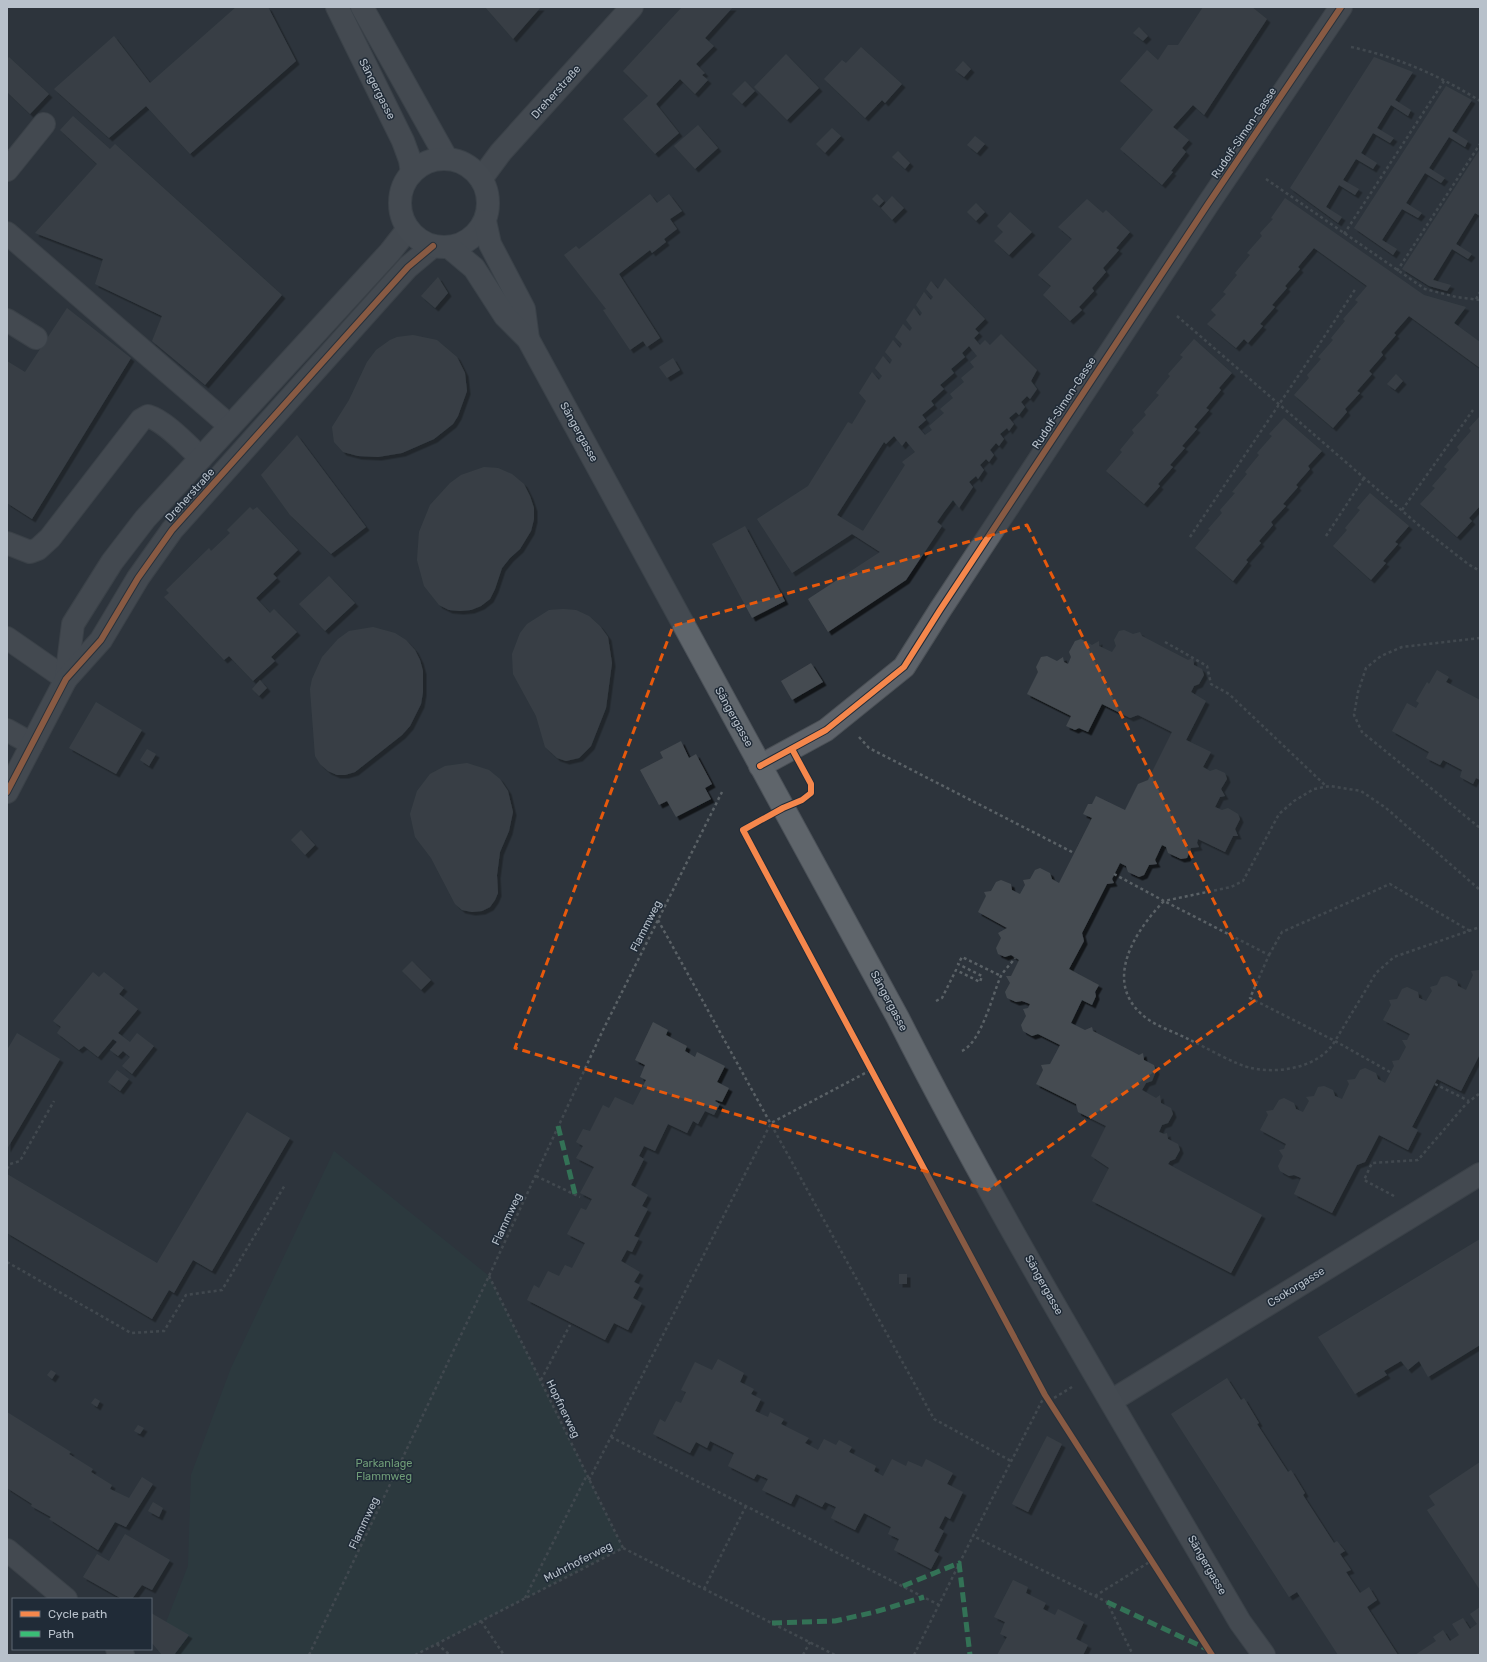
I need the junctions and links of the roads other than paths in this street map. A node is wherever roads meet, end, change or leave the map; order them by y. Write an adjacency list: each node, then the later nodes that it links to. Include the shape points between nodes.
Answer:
1 (337, 7): 8 (main road, Sängergasse, via 403,141)
2 (362, 7): 6 (main road)
3 (632, 7): 9 (street, Dreherstraße, via 501,152)
4 (1341, 7): 24 (street, Rudolf-Simon-Gasse, via 1204,210 904,668 826,730)
5 (44, 124): 7 (street)
6 (447, 159): 8 (main road, via 434,160); 9 (main road, via 460,162)
7 (7, 170)
8 (412, 173): 11 (main road, via 403,188 400,206 402,218)
9 (482, 179): 10 (main road, via 489,202)
10 (485, 221): 13 (main road, via 476,234 464,243); 16 (main road, Sängergasse, via 490,244 524,309)
11 (408, 229): 13 (main road, via 419,239); 17 (street, Dreherstraße, via 390,252)
12 (7, 233): 17 (street)
13 (441, 246): 16 (main road, Sängergasse, via 474,268 505,316); 21 (street, Dreherstraße, via 408,268 172,530 138,578 101,640)
14 (7, 320): 15 (street)
15 (36, 338)
16 (528, 339): 24 (main road, Sängergasse)
17 (230, 426): 18 (street, Dreherstraße)
18 (201, 458): 19 (street, via 162,423 148,416 141,420 50,538 38,549 30,552); 21 (street, Dreherstraße, via 112,562 73,624)
19 (7, 543)
20 (7, 638): 21 (street)
21 (66, 679): 23 (street, Dreherstraße)
22 (7, 730): 23 (street)
23 (32, 744): 25 (street, Dreherstraße)
24 (760, 766): 27 (main road, Sängergasse, via 932,1084 1092,1372)
25 (7, 792)
26 (1480, 1174): 27 (street, Csokorgasse)
27 (1111, 1401): 30 (main road, Sängergasse, via 1240,1622)
28 (7, 1550): 29 (street)
29 (65, 1598)
30 (1264, 1655)

